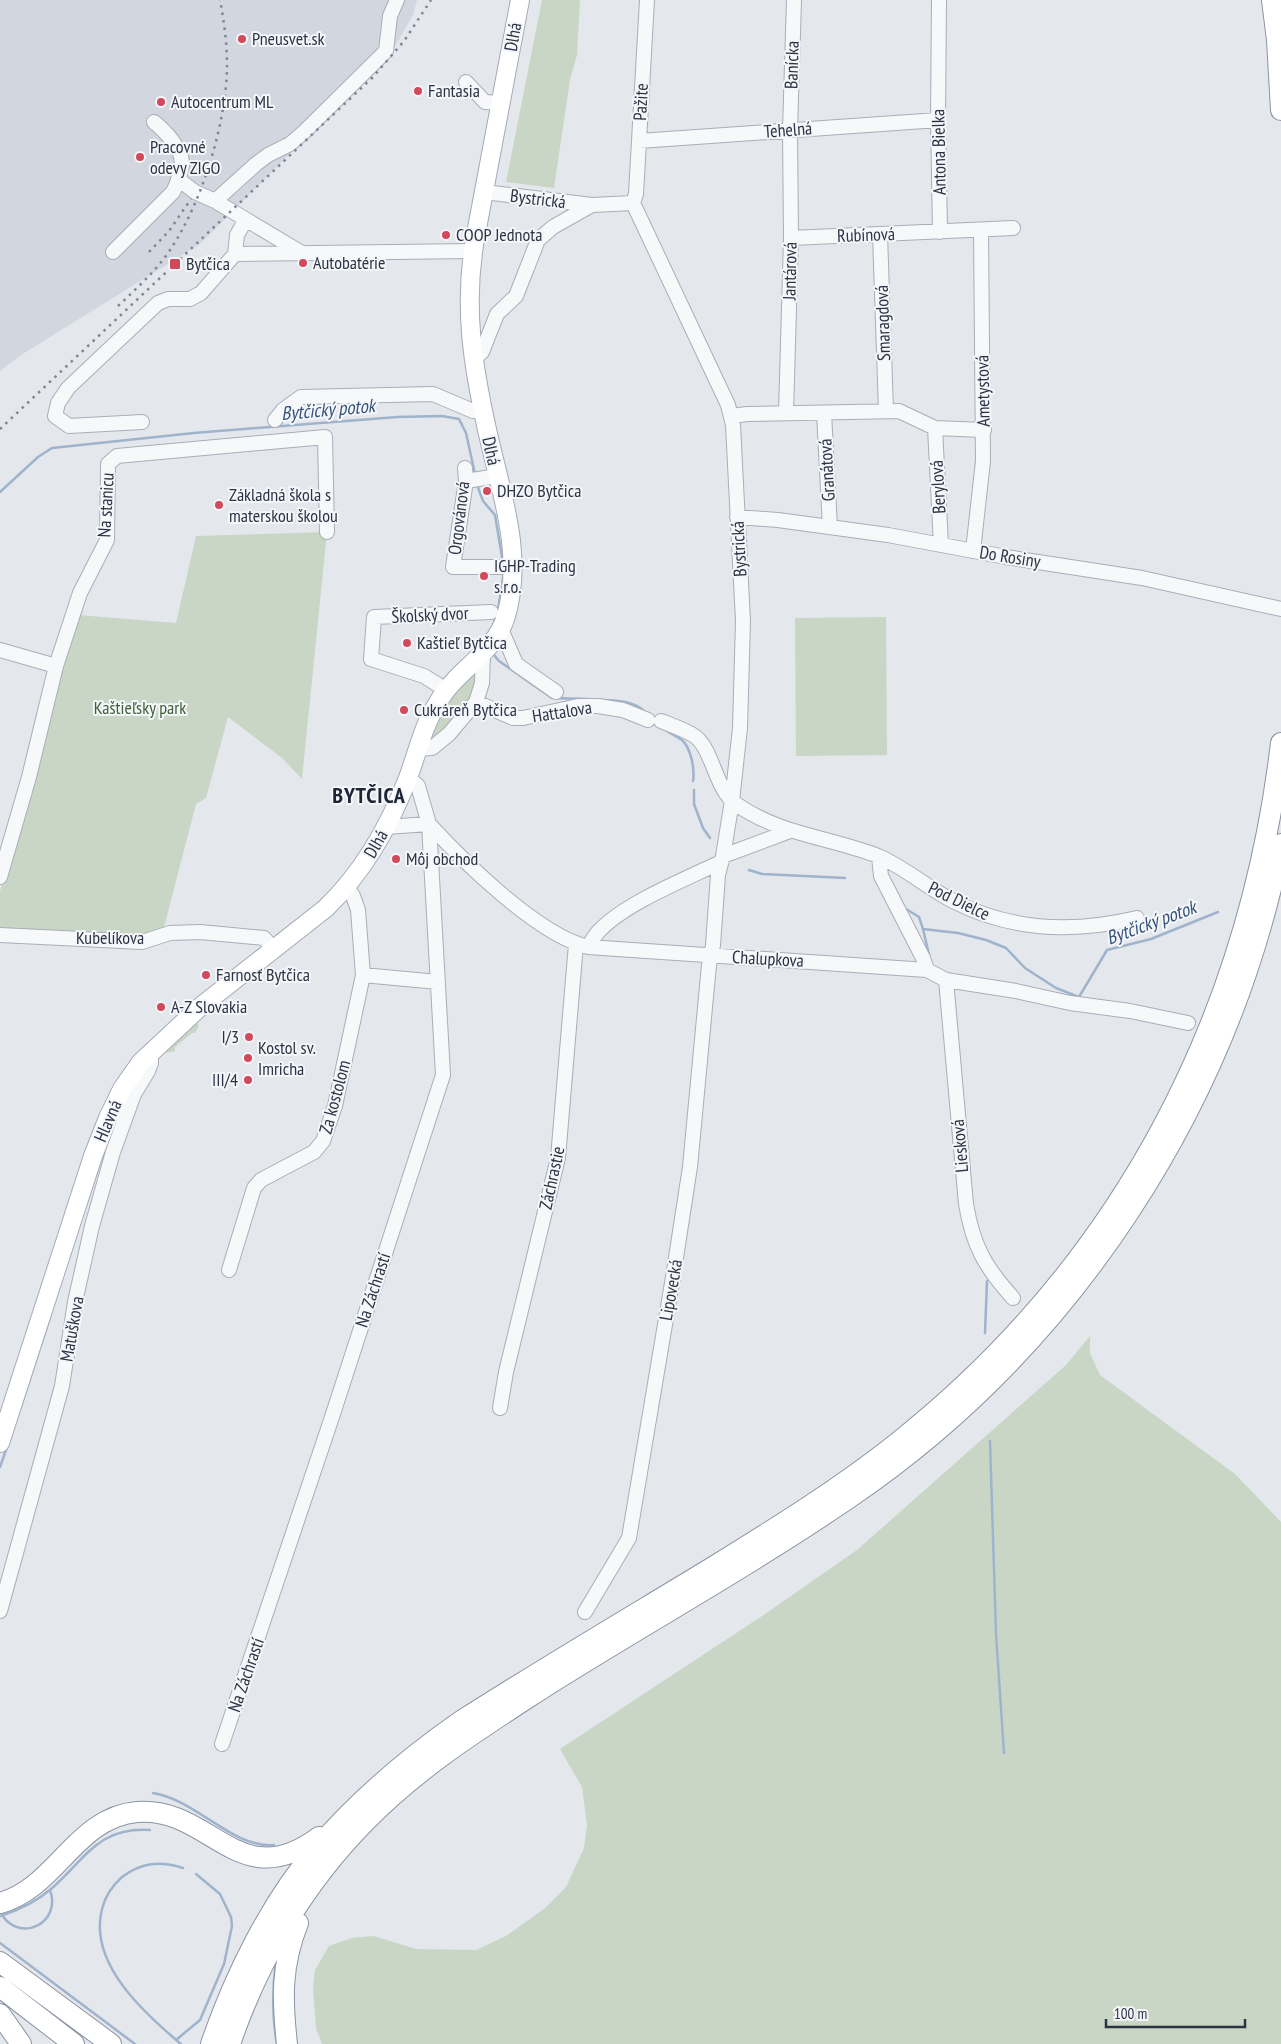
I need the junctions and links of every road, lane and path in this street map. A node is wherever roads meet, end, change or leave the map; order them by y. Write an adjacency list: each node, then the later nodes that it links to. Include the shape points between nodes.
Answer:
1 (397, 0): 16 (street, via 390,16 386,51 304,132 256,164)
2 (520, 0): 8 (main road, Dlhá)
3 (647, 0): 13 (street, Pažite)
4 (794, 0): 12 (street, Banícka)
5 (939, 0): 10 (street, Antona Bielka)
6 (1272, 0): 9 (highway)
7 (466, 82): 8 (street, via 485,102)
8 (501, 103): 15 (main road, Dlhá)
9 (1281, 110)
10 (938, 120): 12 (street, Tehelná); 22 (street, Antona Bielka)
11 (154, 122): 14 (street, via 171,137 175,146 182,163)
12 (790, 130): 13 (street, Tehelná); 24 (street, Jantárová)
13 (639, 141): 17 (street, Pažite)
14 (178, 179): 16 (street); 26 (street, via 174,192)
15 (484, 192): 18 (street, Bystrická); 25 (main road, Dlhá)
16 (215, 202): 19 (street)
17 (633, 203): 18 (street, Bystrická); 34 (street, Bystrická)
18 (592, 205): 29 (street, Bystrická, via 553,227 538,240 516,296 496,314 482,352)
19 (245, 221): 27 (street, via 237,235); 28 (street)
20 (1013, 228): 21 (street)
21 (981, 230): 22 (street); 38 (street, Ametystová)
22 (940, 232): 23 (street, Rubínová)
23 (880, 234): 24 (street, Rubínová); 31 (street, Smaragdová)
24 (791, 238): 32 (street, Jantárová)
25 (473, 251): 28 (street); 29 (main road, Dlhá, via 469,302)
26 (113, 252)
27 (236, 254): 28 (street); 36 (street, via 201,293 190,299 168,299 158,303 68,388 58,403 55,416 69,426)
28 (303, 254)
29 (473, 360): 30 (main road, Dlhá)
30 (482, 410): 35 (street, via 474,411 434,394 302,397); 39 (main road, Dlhá)
31 (886, 411): 33 (street); 37 (street, via 899,411)
32 (786, 413): 33 (street); 34 (street)
33 (824, 413): 41 (street, Granátová)
34 (732, 416): 40 (street, Bystrická)
35 (275, 420)
36 (142, 422)
37 (935, 428): 38 (street); 43 (street, Berylová)
38 (984, 430): 44 (street, Ametystová, via 984,461)
39 (497, 476): 45 (main road, Dlhá, via 506,516); 45 (street, Orgovánová, via 471,477 453,567)
40 (737, 517): 41 (street, Do Rosiny); 58 (street, Bystrická, via 743,621 742,684)
41 (830, 527): 43 (street, Do Rosiny)
42 (327, 532): 51 (street, Na stanicu, via 325,437 117,456 108,464 107,540 80,593)
43 (941, 545): 44 (street, Do Rosiny)
44 (973, 551): 46 (street, Do Rosiny, via 1142,578)
45 (507, 568): 48 (main road, Dlhá, via 509,604)
46 (1281, 609)
47 (491, 612): 52 (street, Školský dvor, via 374,617 371,659 424,676)
48 (502, 628): 50 (main road, Dlhá); 53 (street, Hattalova, via 516,664)
49 (0, 650): 51 (street)
50 (483, 653): 52 (main road, Dlhá); 54 (street, via 482,683)
51 (56, 666): 65 (street, Na stanicu)
52 (446, 690): 56 (main road, Dlhá, via 435,706)
53 (556, 692)
54 (476, 702): 56 (street, via 449,734 432,748); 58 (street, Hattalova, via 513,718 578,706 598,706 623,710 693,735 702,744 720,785)
55 (1281, 743): 85 (highway, via 1270,823 1254,896 1236,957 1204,1041 1134,1178 1090,1242 1039,1306 952,1397 868,1466 773,1530 461,1721 387,1777)
56 (418, 750): 57 (main road, Dlhá)
57 (408, 777): 59 (street, Na Záchrastí, via 418,786); 60 (main road, Dlhá)
58 (732, 801): 61 (street, Pod Dielce, via 744,810); 64 (street, Bystrická)
59 (428, 824): 60 (street); 69 (street, Chalupkova, via 530,916 549,930); 75 (street, Na Záchrastí)
60 (386, 827): 66 (main road, Dlhá)
61 (790, 830): 63 (street, Pod Dielce); 64 (street)
62 (1281, 844): 86 (highway, via 1252,954 1218,1046 1166,1153 1125,1219 1078,1283 1023,1347 935,1432 848,1499 473,1733 418,1773 366,1820)
63 (879, 857): 67 (street, Pod Dielce, via 953,901 999,920 1025,926 1059,927 1112,924); 72 (street, via 881,876 924,958)
64 (722, 859): 69 (street, via 619,915); 71 (street, Bystrická)
65 (0, 877)
66 (346, 887): 70 (main road, Hlavná, via 326,908); 73 (street, Za kostolom, via 358,910)
67 (1137, 918)
68 (0, 935): 70 (street, Kubelíkova, via 142,942 170,934 200,932 264,938)
69 (582, 946): 71 (street, Chalupkova); 80 (street, Záchrastie, via 558,1158)
70 (273, 948): 77 (main road, Hlavná)
71 (711, 956): 72 (street, Chalupkova); 83 (street, Lipovecká, via 686,1194 628,1538)
72 (927, 970): 74 (street, Chalupkova)
73 (363, 975): 75 (street); 78 (street, Za kostolom, via 335,1106 323,1141 314,1152 261,1180 254,1188)
74 (946, 980): 76 (street, Chalupkova); 79 (street, Liesková, via 969,1221 976,1247)
75 (438, 982): 84 (street, Na Záchrastí, via 443,1075)
76 (1188, 1023)
77 (151, 1050): 81 (main road, Hlavná, via 128,1079 105,1125); 82 (street, Matuškova, via 151,1063 134,1094 113,1152 92,1226 75,1302 62,1386)
78 (229, 1270)
79 (1013, 1298)
80 (500, 1408)
81 (0, 1443)
82 (0, 1611)
83 (585, 1612)
84 (222, 1744)
85 (344, 1820): 87 (highway, via 298,1850 279,1857 261,1858 236,1851 171,1816 147,1812 125,1814 96,1827 35,1885); 94 (highway, via 318,1846 276,1906 238,1975)
86 (311, 1888): 95 (highway, via 271,1950); 96 (highway, via 288,1947 283,2011)
87 (0, 1903)
88 (0, 1962): 93 (highway)
89 (0, 1988): 92 (highway)
90 (0, 2014): 91 (highway)
91 (21, 2044)
92 (74, 2044)
93 (111, 2044)
94 (211, 2044)
95 (230, 2044)
96 (287, 2044)

